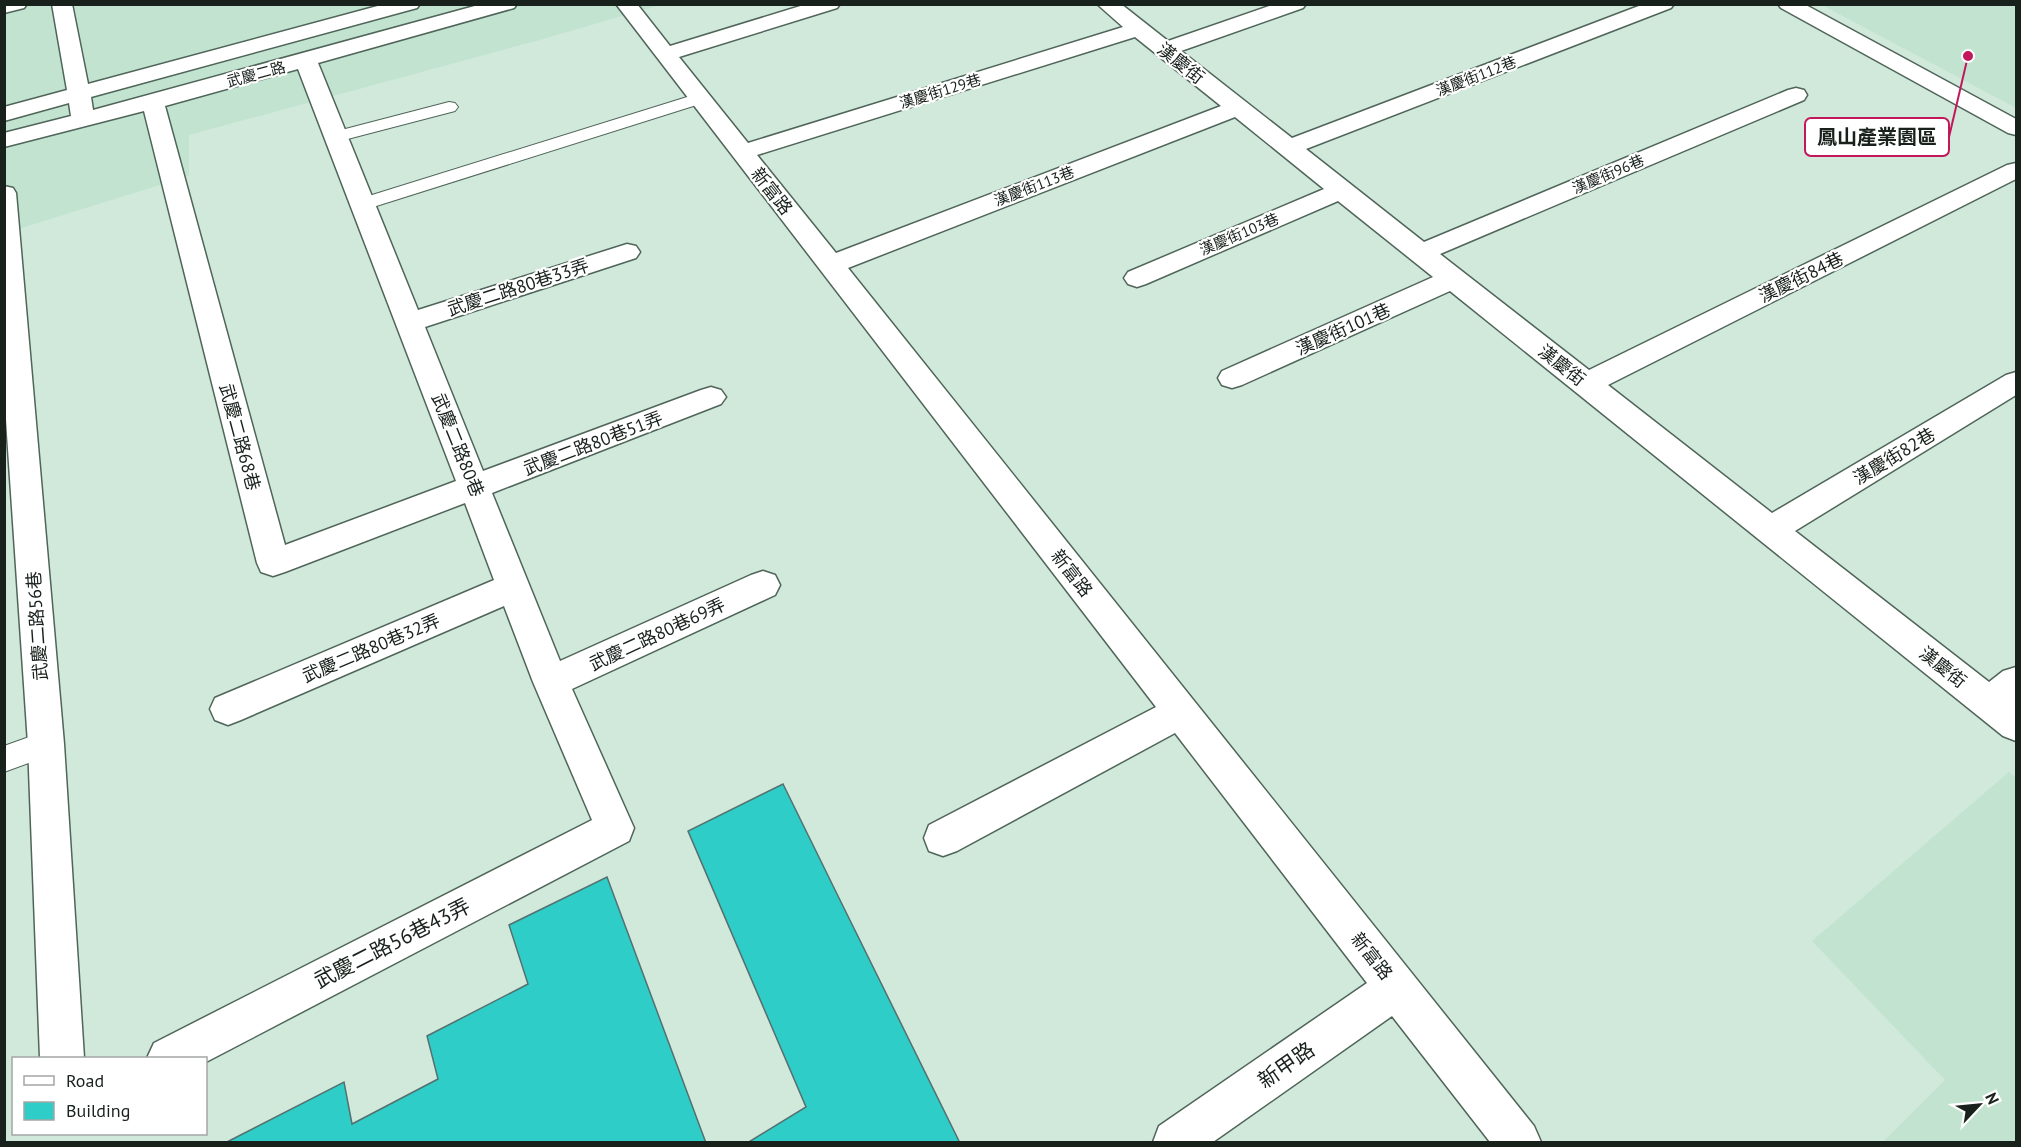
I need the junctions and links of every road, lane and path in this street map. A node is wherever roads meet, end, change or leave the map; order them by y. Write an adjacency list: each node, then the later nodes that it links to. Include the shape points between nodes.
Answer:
1 (17, 4): 11 (street)
2 (62, 4): 16 (street)
3 (410, 4): 16 (street, 武慶二路)
4 (507, 4): 15 (street, 武慶二路)
5 (626, 4): 14 (street, 新富路)
6 (830, 4): 14 (street)
7 (1107, 4): 12 (street, 漢慶街)
8 (1296, 4): 13 (street)
9 (1664, 4): 27 (street, 漢慶街112巷)
10 (1788, 4): 24 (street)
11 (4, 8)
12 (1138, 29): 13 (street, 漢慶街); 28 (street, 漢慶街129巷)
13 (1164, 50): 21 (street, 漢慶街)
14 (665, 54): 18 (street, 新富路)
15 (306, 60): 19 (street, 武慶二路); 25 (street, 武慶二路80巷)
16 (79, 94): 22 (street, 武慶二路); 23 (street)
17 (1796, 95): 34 (street, 漢慶街96巷)
18 (700, 98): 28 (street, 新富路); 32 (lane)
19 (153, 102): 23 (street, 武慶二路); 43 (street, 武慶二路68巷, via 273,564)
20 (449, 107): 25 (lane)
21 (1238, 108): 27 (street, 漢慶街); 35 (street, 漢慶街113巷)
22 (4, 114)
23 (83, 120): 26 (street, 武慶二路)
24 (2016, 128)
25 (336, 137): 32 (street, 武慶二路80巷)
26 (4, 140)
27 (1288, 148): 30 (street, 漢慶街)
28 (742, 152): 35 (street, 新富路)
29 (2016, 170): 41 (street, 漢慶街84巷)
30 (1342, 190): 34 (street, 漢慶街); 36 (street, 漢慶街103巷)
31 (4, 193): 53 (street, 武慶二路56巷)
32 (363, 204): 38 (street, 武慶二路80巷)
33 (627, 252): 38 (street, 武慶二路80巷33弄)
34 (1420, 253): 37 (street, 漢慶街)
35 (831, 265): 51 (street, 新富路)
36 (1137, 278)
37 (1454, 279): 39 (street, 漢慶街101巷); 41 (street, 漢慶街)
38 (409, 322): 43 (street, 武慶二路80巷)
39 (1232, 378)
40 (2016, 382): 44 (street, 漢慶街82巷)
41 (1586, 384): 44 (street, 漢慶街)
42 (711, 397): 43 (street, 武慶二路80巷51弄)
43 (474, 488): 46 (street, 武慶二路80巷)
44 (1771, 530): 49 (street, 漢慶街)
45 (763, 585): 47 (street, 武慶二路80巷69弄)
46 (513, 587): 47 (street, 武慶二路80巷); 50 (street, 武慶二路80巷32弄)
47 (551, 682): 55 (street, 武慶二路80巷)
48 (2016, 682): 49 (street)
49 (1988, 703): 52 (street, 漢慶街)
50 (228, 709)
51 (1180, 712): 56 (street); 57 (street, 新富路)
52 (2016, 725)
53 (46, 744): 54 (lane); 58 (street, 武慶二路56巷)
54 (4, 759)
55 (615, 828): 59 (street, 武慶二路56巷43弄)
56 (943, 838)
57 (1396, 987): 60 (street, 新甲路); 61 (street, 新富路)
58 (62, 1057)
59 (173, 1057)
60 (1175, 1143)
61 (1518, 1143)

